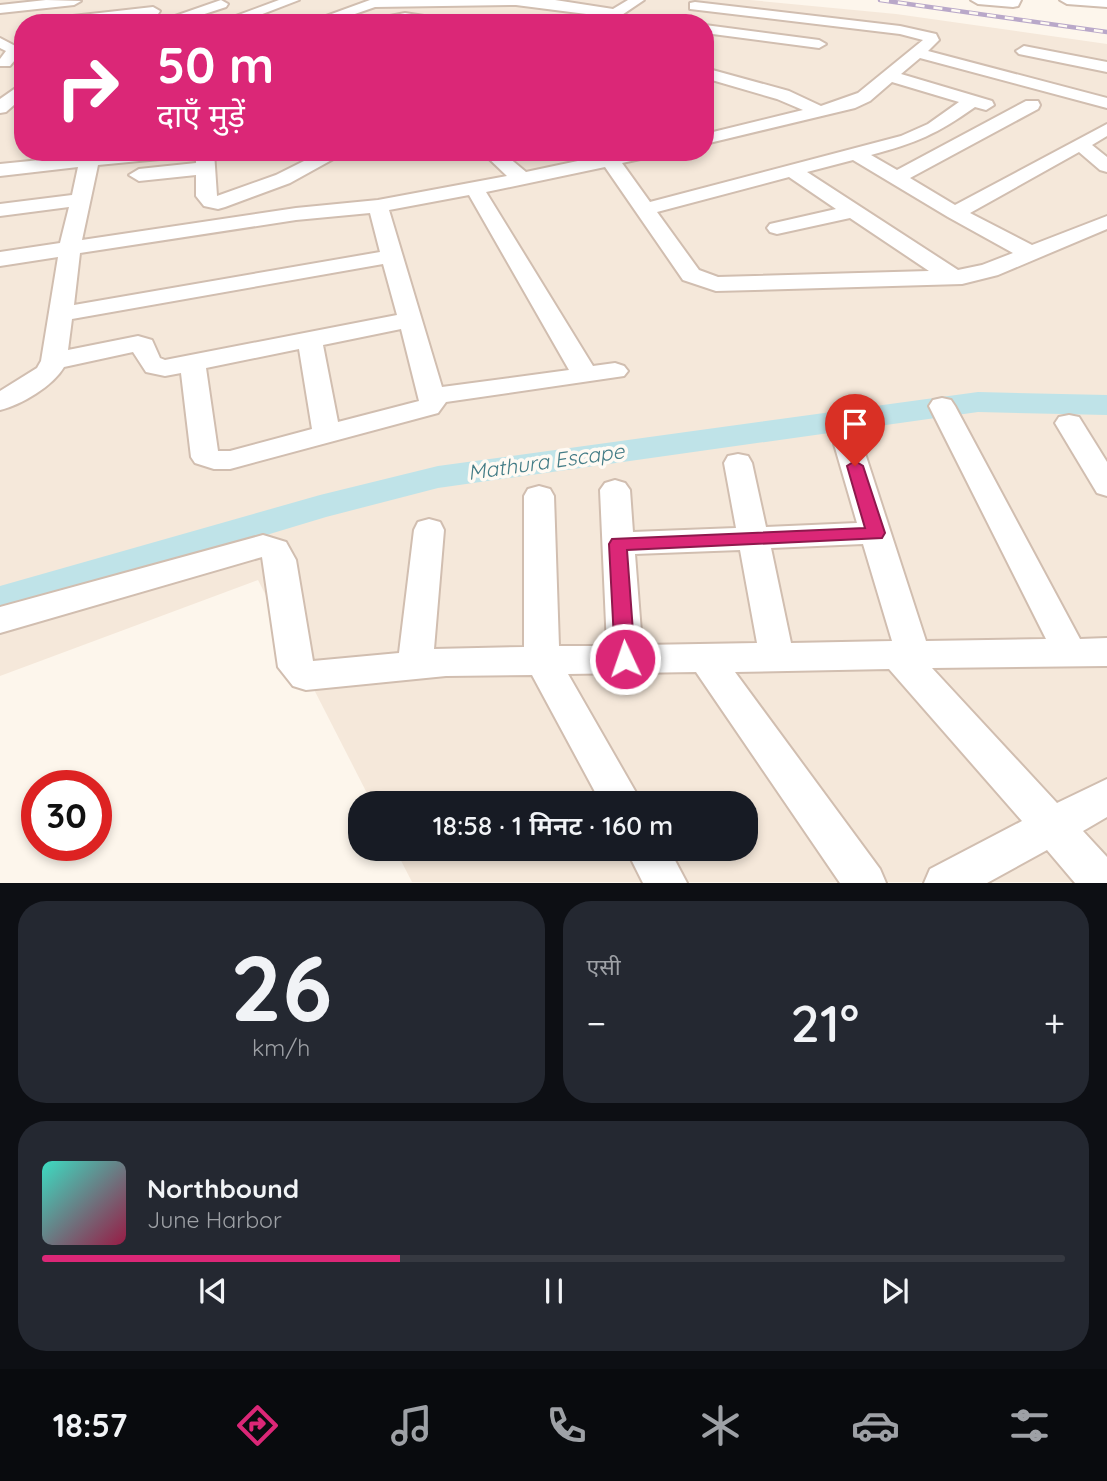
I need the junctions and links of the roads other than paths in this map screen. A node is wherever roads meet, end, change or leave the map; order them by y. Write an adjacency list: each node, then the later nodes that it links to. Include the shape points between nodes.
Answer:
1 (80, 0): 16 (street)
2 (260, 0): 13 (street)
3 (292, 0): 13 (street)
4 (452, 0): 9 (street); 10 (street)
5 (637, 0): 17 (street)
6 (978, 0): 7 (street, via 1005,4)
7 (1014, 0)
8 (1067, 0): 12 (street)
9 (377, 1): 22 (street)
10 (517, 1): 14 (street)
11 (217, 2): 18 (street); 19 (street)
12 (1107, 3)
13 (275, 7): 20 (street); 21 (street)
14 (552, 7): 17 (street)
15 (694, 7): 23 (street)
16 (0, 9)
17 (613, 13)
18 (155, 14)
19 (236, 14)
20 (254, 14)
21 (288, 14)
22 (340, 14)
23 (850, 24): 24 (street, via 814,46); 25 (street, via 931,37)
24 (714, 30)
25 (917, 53): 28 (street); 31 (street)
26 (14, 59): 32 (street)
27 (1107, 67): 28 (street, via 1028,47)
28 (1002, 74): 35 (street)
29 (1107, 75): 35 (street)
30 (714, 76): 33 (street)
31 (890, 76): 36 (street); 39 (street, via 864,97)
32 (12, 78): 38 (street)
33 (739, 83): 34 (street); 39 (street)
34 (714, 88)
35 (1064, 90): 37 (street)
36 (972, 101): 43 (street, via 920,136); 54 (street, via 1023,110)
37 (1107, 103)
38 (0, 108)
39 (821, 112): 41 (street)
40 (1107, 129): 42 (street)
41 (714, 137)
42 (1080, 144): 50 (street); 61 (street)
43 (858, 155): 52 (street); 54 (street)
44 (136, 161): 53 (street)
45 (201, 161): 53 (street, via 118,177)
46 (206, 161): 47 (street, via 206,196 211,202 283,179)
47 (319, 161)
48 (502, 161): 55 (street)
49 (611, 161): 55 (street); 59 (street)
50 (1107, 166)
51 (0, 170): 53 (street)
52 (793, 171): 59 (street); 60 (street)
53 (86, 174): 58 (street); 64 (street)
54 (896, 178): 61 (street)
55 (523, 179): 56 (street)
56 (475, 189): 57 (street); 75 (street)
57 (378, 206): 64 (street); 66 (street)
58 (10, 209): 67 (street)
59 (645, 209): 68 (street, via 691,275 702,281)
60 (854, 211): 63 (street); 68 (street)
61 (955, 213): 65 (street)
62 (1107, 222): 65 (street)
63 (777, 228)
64 (70, 248): 67 (street); 69 (street)
65 (1032, 254): 68 (street, via 990,270)
66 (392, 256): 69 (street); 70 (street)
67 (4, 258)
68 (953, 277)
69 (61, 314): 72 (street)
70 (411, 320): 71 (street); 76 (street)
71 (310, 340): 73 (street); 80 (street)
72 (54, 361): 73 (street, via 138,343 156,368); 77 (street, via 47,373)
73 (192, 362): 80 (street, via 205,457 230,460)
74 (615, 370): 75 (street)
75 (585, 375): 76 (street)
76 (432, 396): 80 (street, via 428,407)
77 (0, 402)
78 (942, 406): 92 (street)
79 (1069, 423): 83 (street)
80 (327, 435)
81 (848, 443): 87 (street)
82 (738, 463): 88 (street)
83 (1107, 486)
84 (615, 489): 89 (street)
85 (539, 496): 96 (street)
86 (429, 530): 97 (street)
87 (876, 533): 88 (street); 91 (street)
88 (753, 538): 89 (street); 93 (street)
89 (618, 544): 95 (street)
90 (0, 620): 97 (street, via 263,546 275,550 280,560 296,667 306,676)
91 (905, 655): 92 (street); 93 (street); 100 (street)
92 (1093, 656)
93 (777, 657): 94 (street)
94 (705, 658): 95 (street); 103 (street)
95 (625, 659): 96 (street)
96 (542, 660): 97 (street); 98 (street)
97 (415, 663)
98 (615, 791)
99 (1107, 797): 100 (street)
100 (1051, 827): 104 (street); 105 (street)
101 (654, 861): 102 (street)
102 (666, 883)
103 (865, 883)
104 (945, 883)
105 (1103, 883)

